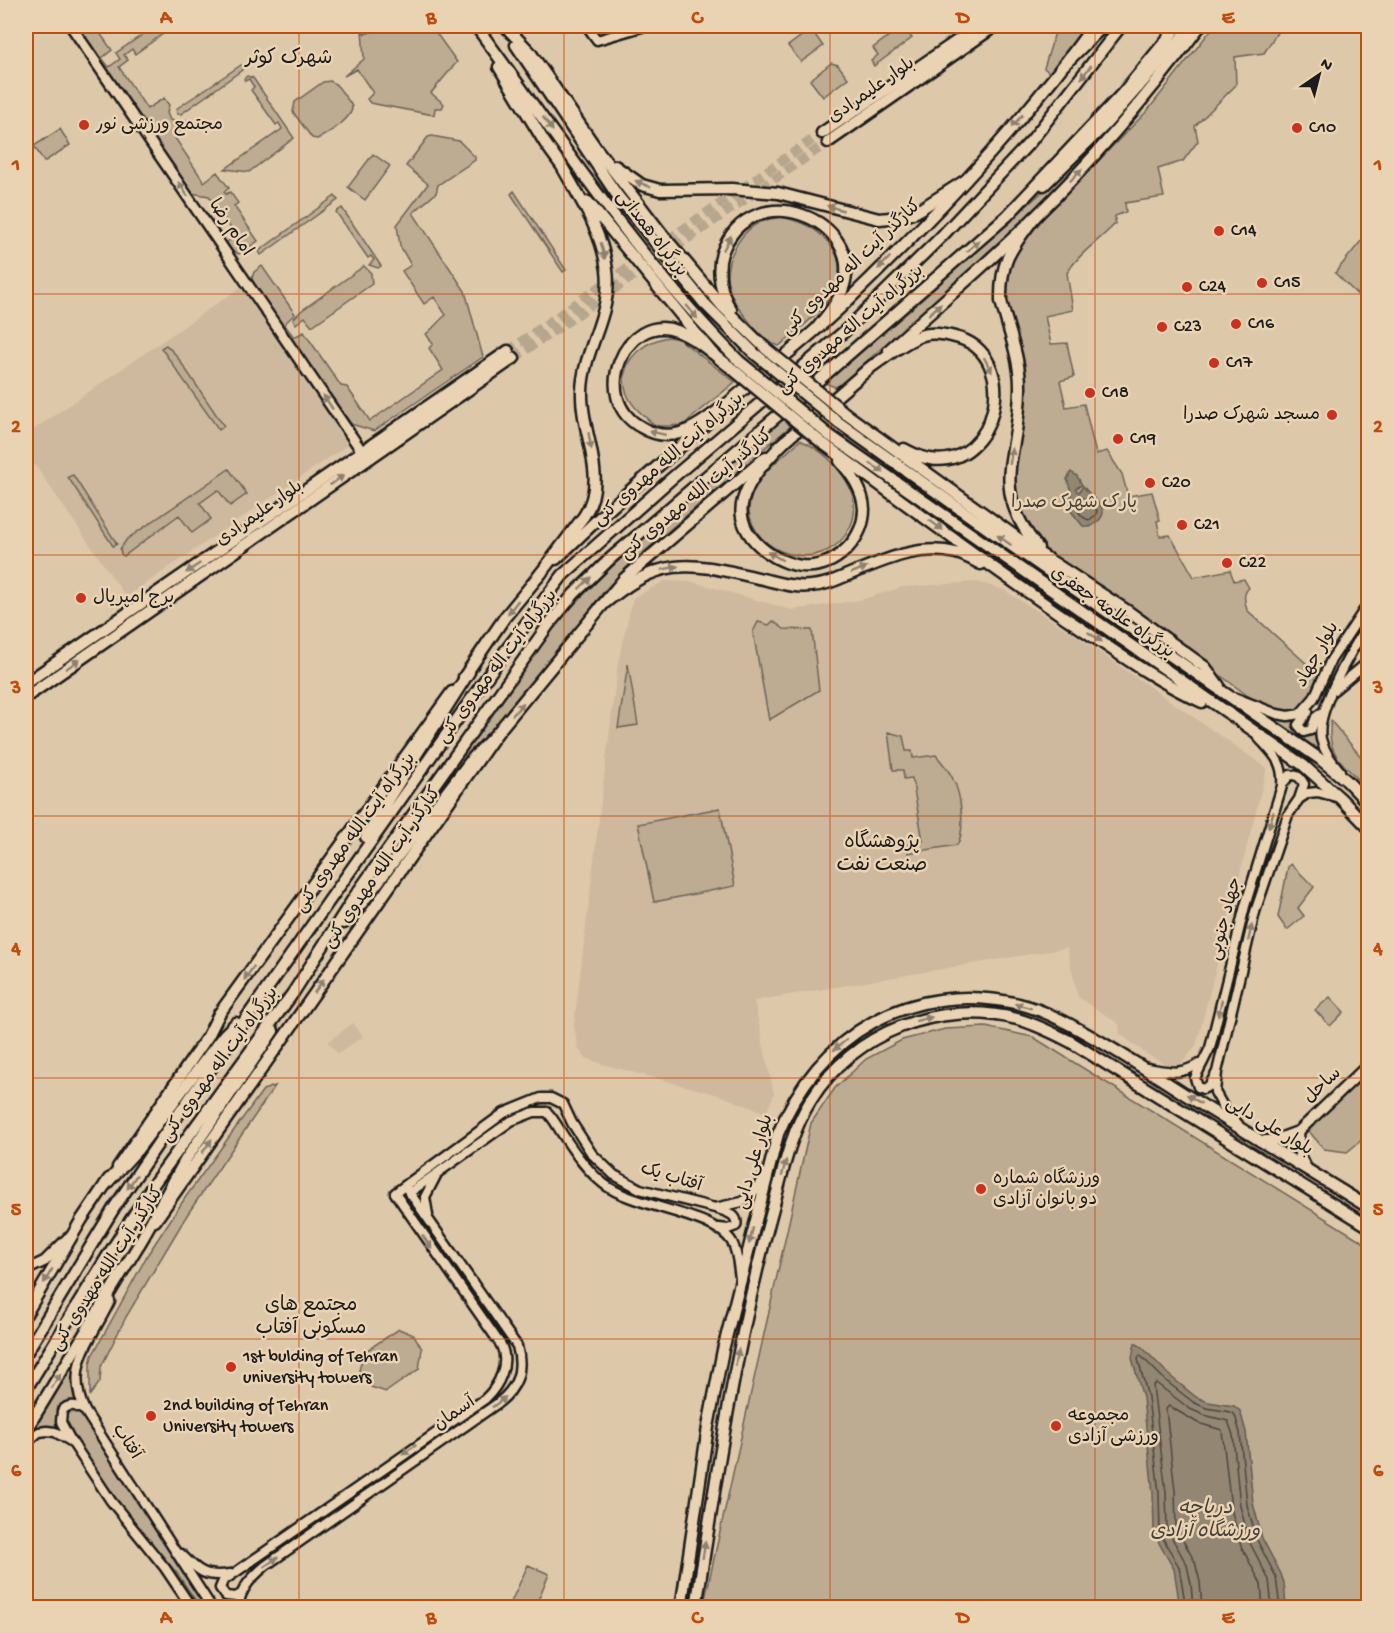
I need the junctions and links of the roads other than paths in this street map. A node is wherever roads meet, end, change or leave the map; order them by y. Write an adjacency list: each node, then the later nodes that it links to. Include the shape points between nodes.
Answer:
1 (71, 26): 32 (main road, امام رضا, one-way to 1)
2 (476, 26): 16 (main road); 24 (main road, بزرگراه همدانی, one-way to 24, via 615,216)
3 (504, 26): 15 (main road, via 530,52); 28 (main road, بزرگراه همدانی, bridge, via 617,195 704,303 754,353)
4 (645, 26): 13 (street, via 597,40)
5 (979, 26): 6 (main road, بلوار علیمرادی, via 825,137)
6 (994, 26)
7 (1092, 26): 14 (main road, کنارگذر آیت اله مهدوی کنی)
8 (1103, 26): 14 (main road)
9 (1121, 26): 25 (main road, بزرگراه آیت اله مهدوی کنی, one-way to 25, via 984,193 846,330)
10 (1178, 26): 18 (main road, بزرگراه آیت اله مهدوی کنی, via 1122,94)
11 (1192, 26): 18 (main road, via 1104,126)
12 (1200, 26): 19 (main road, one-way to 12, via 1121,126)
13 (592, 27)
14 (1065, 64): 17 (main road, کنارگذر آیت اله مهدوی کنی, one-way to 17)
15 (596, 148): 17 (main road, one-way to 15, via 916,212 879,219 778,193 660,190 627,176); 21 (main road, via 723,307)
16 (559, 161): 22 (main road, via 598,217); 35 (main road, one-way to 35, via 597,232 608,285 582,388 592,451 594,497)
17 (966, 180): 20 (main road, کنارگذر آیت اله مهدوی کنی, one-way to 20)
18 (1007, 216): 57 (main road, بزرگراه آیت اله مهدوی کنی, one-way to 18, via 450,760 574,594 637,535)
19 (1034, 218): 26 (main road, one-way to 19); 33 (main road, one-way to 19, via 1020,523 1009,476 1020,386 1001,301 1002,274 1009,252)
20 (818, 327): 21 (main road, one-way to 20, via 726,302 720,276 720,259 730,237 758,214 781,210 802,214 823,226 839,246 845,258 844,287); 27 (main road, کنارگذر آیت اله مهدوی کنی)
21 (765, 348): 28 (main road, bridge)
22 (712, 353): 24 (main road); 27 (main road, one-way to 22, via 689,430 661,435 627,418 617,400 617,365 628,347 646,332 664,328 676,331)
23 (511, 354): 32 (main road, بلوار علیمرادی)
24 (734, 364): 30 (main road, bridge)
25 (806, 364): 56 (main road, بزرگراه آیت الله مهدوی کنی, via 563,575)
26 (868, 369): 29 (main road, one-way to 29, via 912,340 939,333 962,339 977,349 992,372 996,391 994,410 981,437 951,458 919,456); 31 (main road, کنارگذر آیت الله مهدوی کنی)
27 (727, 404): 35 (main road, کنارگذر آیت اله مهدوی کنی)
28 (842, 418): 29 (main road); 43 (main road, بزرگراه علامه جعفری, one-way to 28, via 1009,544)
29 (867, 429): 33 (main road)
30 (825, 439): 31 (main road, one-way to 31, via 859,488 863,518 856,536 839,555 816,566 803,567 767,552 752,539 743,516 742,503 754,476); 34 (main road, one-way to 34); 47 (main road, بزرگراه علامه جعفری, one-way to 47, via 936,508)
31 (785, 441): 37 (main road, کنارگذر آیت الله مهدوی کنی, via 637,566)
32 (364, 454): 41 (main road, بلوار علیمرادی, one-way to 41); 44 (main road, بلوار علیمرادی, one-way to 32)
33 (1053, 562): 43 (main road, via 1205,667)
34 (996, 571): 37 (main road, one-way to 34, via 632,582 676,566 704,567 792,586 824,585 908,552 944,551 958,553); 47 (main road, one-way to 47, via 1176,690)
35 (538, 577): 40 (main road, کنارگذر آیت اله مهدوی کنی, one-way to 40, via 505,617)
36 (1368, 604): 45 (street, بلوار جهاد, via 1331,660)
37 (601, 606): 49 (main road, کنارگذر آیت الله مهدوی کنی, one-way to 37)
38 (1368, 624): 42 (street, بلوار جهاد)
39 (1363, 666): 42 (street)
40 (469, 672): 56 (main road, via 387,801); 72 (main road, one-way to 72, via 219,1014 208,1036)
41 (26, 683)
42 (1334, 690): 46 (street, بلوار جهاد)
43 (1224, 693): 45 (street, بلوار جهاد, via 1288,716 1300,714); 50 (main road, بزرگراه علامه جعفری)
44 (26, 697)
45 (1314, 698): 46 (street, via 1312,707 1299,722 1299,729 1309,732 1316,717)
46 (1324, 711): 50 (street, بلوار جهاد, via 1320,724 1323,745)
47 (1223, 712): 48 (main road, بزرگراه علامه جعفری)
48 (1253, 732): 51 (street, جهاد جنوبی, via 1279,761); 52 (main road, بزرگراه علامه جعفری, via 1303,765)
49 (497, 734): 57 (main road, via 472,759 362,903); 80 (main road, کنارگذر آیت الله مهدوی کنی, one-way to 49)
50 (1347, 781): 54 (main road, بزرگراه علامه جعفری)
51 (1282, 786): 53 (street, via 1287,776 1296,775 1304,784); 60 (street, جهاد جنوبی, one-way to 60)
52 (1340, 798): 53 (street, via 1318,792); 55 (main road, بزرگراه علامه جعفری)
53 (1299, 799): 63 (street, جهاد جنوبی, one-way to 53, via 1255,912 1288,815)
54 (1368, 803)
55 (1368, 827)
56 (345, 876): 59 (main road, بزرگراه آیت الله مهدوی کنی)
57 (329, 939): 58 (main road, بزرگراه آیت اله مهدوی کنی)
58 (293, 993): 80 (main road, via 257,1056 186,1159); 86 (main road, بزرگراه آیت اله مهدوی کنی, via 155,1182)
59 (251, 1008): 72 (main road, via 224,1035 138,1149); 85 (main road, بزرگراه آیت الله مهدوی کنی, one-way to 85, via 114,1208)
60 (1203, 1062): 62 (street, via 1177,1073); 63 (street, جهاد جنوبی, via 1195,1078 1198,1087 1209,1086)
61 (1368, 1065): 67 (main road, ساحل)
62 (1144, 1068): 66 (main road, بلوار علی دایی, one-way to 62); 70 (main road, بلوار علی دایی, one-way to 70, via 1059,1019 1020,1004 964,998 909,1007 852,1035 812,1072 787,1111)
63 (1217, 1072): 66 (street, جهاد جنوبی, via 1215,1092)
64 (552, 1098): 65 (street); 73 (street, via 529,1101 504,1113); 75 (street, آفتاب یک, via 563,1104 592,1154 614,1174 640,1190)
65 (547, 1112): 71 (street, via 534,1112 511,1121); 79 (street, آفتاب یک, via 580,1160 604,1185 634,1200)
66 (1244, 1131): 68 (main road, بلوار علی دایی)
67 (1299, 1131): 68 (main road); 69 (main road, via 1297,1150)
68 (1260, 1141): 69 (main road, بلوار علی دایی)
69 (1308, 1170): 74 (main road, بلوار علی دایی)
70 (768, 1171): 75 (street, آفتاب یک, via 742,1202); 82 (main road, بلوار علی دایی, one-way to 82)
71 (438, 1172): 73 (street); 77 (street, via 425,1197)
72 (105, 1185): 76 (main road)
73 (407, 1189): 77 (street, آسمان); 92 (street, آسمان, one-way to 92, via 395,1193 504,1351 500,1381 485,1399)
74 (1368, 1207)
75 (715, 1208): 79 (street, via 732,1214 737,1223 728,1228)
76 (82, 1219): 81 (main road, via 45,1261); 84 (main road, one-way to 84)
77 (431, 1224): 93 (street, آسمان, one-way to 77, via 265,1566 498,1403 517,1383 517,1346)
78 (1368, 1226): 98 (main road, بلوار علی دایی, one-way to 78, via 738,1353 792,1139 824,1082 854,1053 887,1032 936,1016 965,1013 1016,1019 1044,1028)
79 (714, 1227): 82 (street, آفتاب یک, via 732,1242)
80 (139, 1244): 83 (main road, کنارگذر آیت الله مهدوی کنی)
81 (26, 1270)
82 (740, 1278): 97 (main road, بلوار علی دایی, via 708,1427)
83 (116, 1284): 87 (street, آفتاب, via 78,1365 76,1386); 88 (main road, کنارگذر آیت الله مهدوی کنی, one-way to 83)
84 (26, 1314)
85 (26, 1353)
86 (26, 1389)
87 (85, 1411): 89 (street, via 69,1405 62,1412 61,1422); 91 (street, آفتاب)
88 (26, 1430)
89 (72, 1442): 90 (street, via 47,1431 39,1432); 94 (street)
90 (26, 1443)
91 (171, 1544): 92 (street, via 204,1573); 95 (street, آفتاب)
92 (230, 1574): 93 (street, via 221,1591 230,1597)
93 (240, 1594): 96 (street)
94 (192, 1608)
95 (212, 1608)
96 (238, 1608)
97 (681, 1608)
98 (696, 1608)

